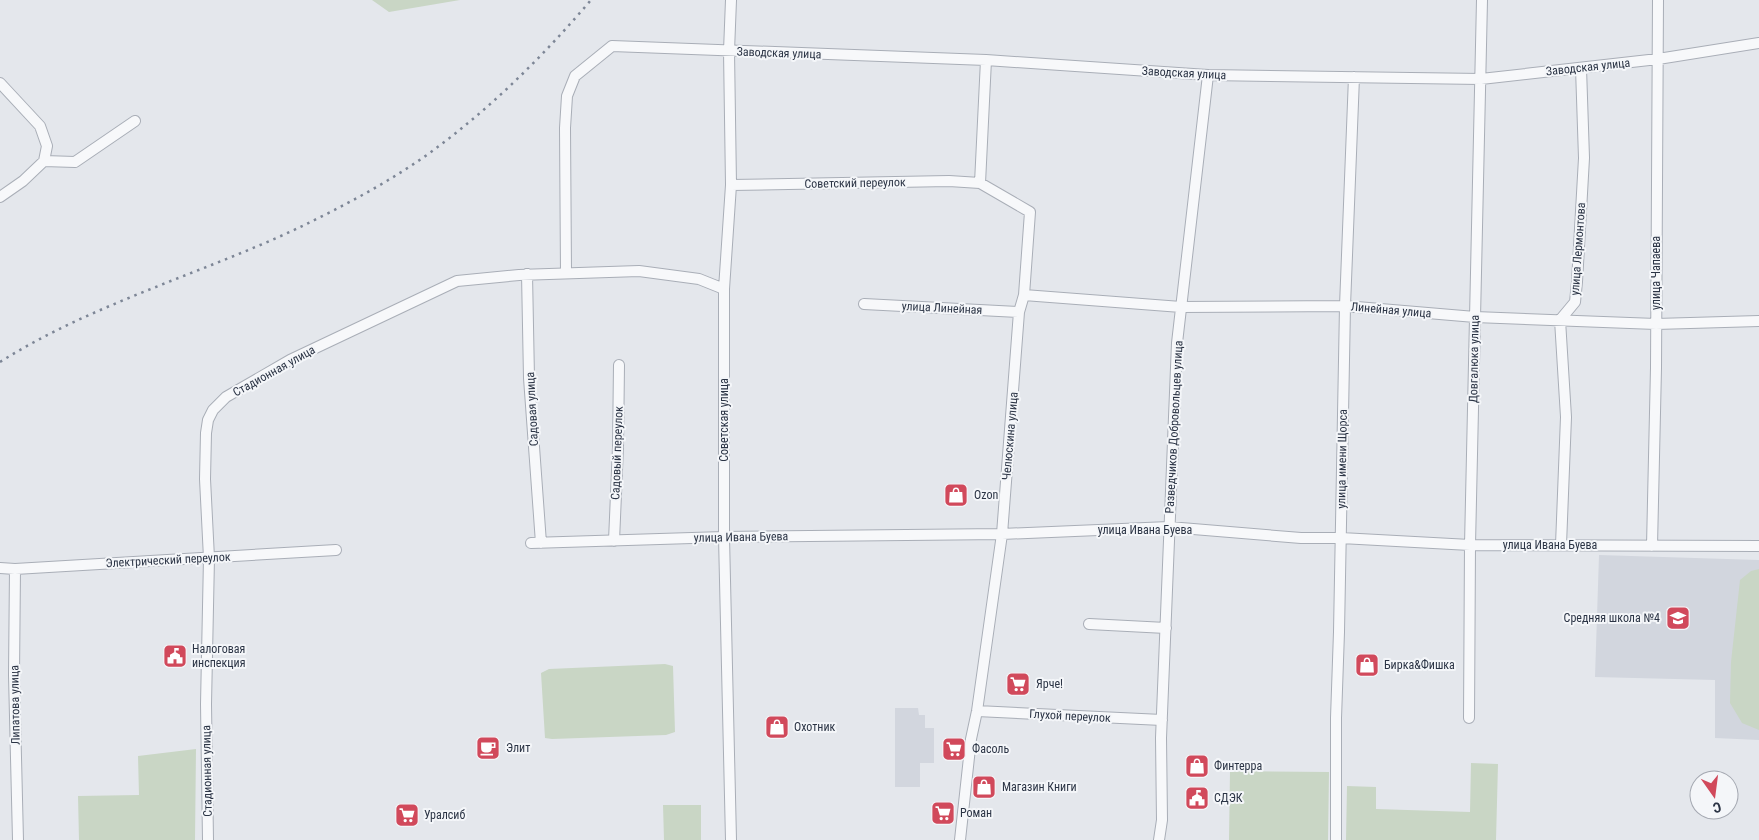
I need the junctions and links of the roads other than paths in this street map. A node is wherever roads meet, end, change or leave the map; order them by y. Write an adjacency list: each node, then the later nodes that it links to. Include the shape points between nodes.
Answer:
1 (731, 0): 5 (street, Советская улица)
2 (1482, 0): 11 (street, Довгалюка улица)
3 (1658, 0): 6 (street, улица Чапаева)
4 (1759, 42): 6 (street, Заводская улица)
5 (729, 51): 7 (street, Заводская улица); 16 (street, Советская улица); 18 (street, Заводская улица, via 612,46 575,76 567,96 565,128)
6 (1658, 59): 8 (street, Заводская улица); 29 (street, улица Чапаева)
7 (986, 60): 9 (street, Заводская улица); 15 (street)
8 (1581, 68): 11 (street, Заводская улица); 27 (street, улица Лермонтова, via 1584,158 1577,282 1574,302)
9 (1208, 75): 10 (street, Заводская улица); 24 (street, Разведчиков Добровольцев улица)
10 (1354, 78): 11 (street, Заводская улица); 23 (street, улица имени Щорса)
11 (1481, 79): 26 (street, Довгалюка улица)
12 (0, 83): 14 (street, via 40,126 47,146)
13 (135, 121): 14 (street, via 75,162)
14 (44, 161): 17 (street)
15 (980, 183): 16 (street, Советский переулок); 21 (street, Челюскина улица, via 1030,212)
16 (731, 185): 20 (street, Советская улица)
17 (0, 197)
18 (566, 273): 19 (street, Стадионная улица); 20 (street, Стадионная улица, via 639,271 699,279)
19 (526, 274): 36 (street, Садовая улица, via 539,529); 42 (street, Стадионная улица, via 457,281 290,360 226,397 213,410 206,433)
20 (724, 289): 33 (street, Советская улица)
21 (1024, 294): 24 (street, Линейная улица); 25 (street, Челюскина улица)
22 (864, 304): 25 (street, улица Линейная)
23 (1345, 306): 24 (street, Линейная улица); 26 (street, Линейная улица); 34 (street, улица имени Щорса)
24 (1181, 307): 31 (street, Разведчиков Добровольцев улица)
25 (1019, 312): 32 (street, Челюскина улица)
26 (1475, 317): 27 (street, Линейная улица); 37 (street, Довгалюка улица)
27 (1560, 320): 29 (street, Линейная улица); 38 (street, via 1566,417)
28 (1759, 322): 29 (street, Линейная улица)
29 (1656, 324): 39 (street, улица Чапаева)
30 (619, 365): 35 (street, Садовый переулок)
31 (1169, 527): 32 (street, улица Ивана Буева); 34 (street, улица Ивана Буева, via 1301,538); 46 (street, Разведчиков Добровольцев улица)
32 (1002, 534): 33 (street, улица Ивана Буева); 47 (street, Челюскина улица)
33 (724, 537): 35 (street, улица Ивана Буева); 52 (street, Советская улица)
34 (1341, 538): 37 (street, улица Ивана Буева); 55 (street, улица имени Щорса)
35 (614, 540): 36 (street, улица Ивана Буева)
36 (536, 543)
37 (1470, 545): 38 (street, улица Ивана Буева); 48 (street, Довгалюка улица)
38 (1561, 546): 39 (street, улица Ивана Буева)
39 (1652, 546): 40 (street, улица Ивана Буева)
40 (1759, 546)
41 (336, 550): 42 (street, Электрический переулок)
42 (209, 558): 44 (street, Электрический переулок); 51 (street, Стадионная улица)
43 (0, 568): 44 (street, Электрический переулок)
44 (16, 569): 50 (street, Липатова улица, via 14,675)
45 (1089, 624): 46 (street)
46 (1166, 628): 49 (street, Разведчиков Добровольцев улица)
47 (977, 711): 49 (street, Глухой переулок); 53 (street, Челюскина улица)
48 (1469, 718)
49 (1162, 720): 54 (street, Разведчиков Добровольцев улица)
50 (18, 840)
51 (208, 840)
52 (731, 840)
53 (960, 840)
54 (1159, 840)
55 (1336, 840)

